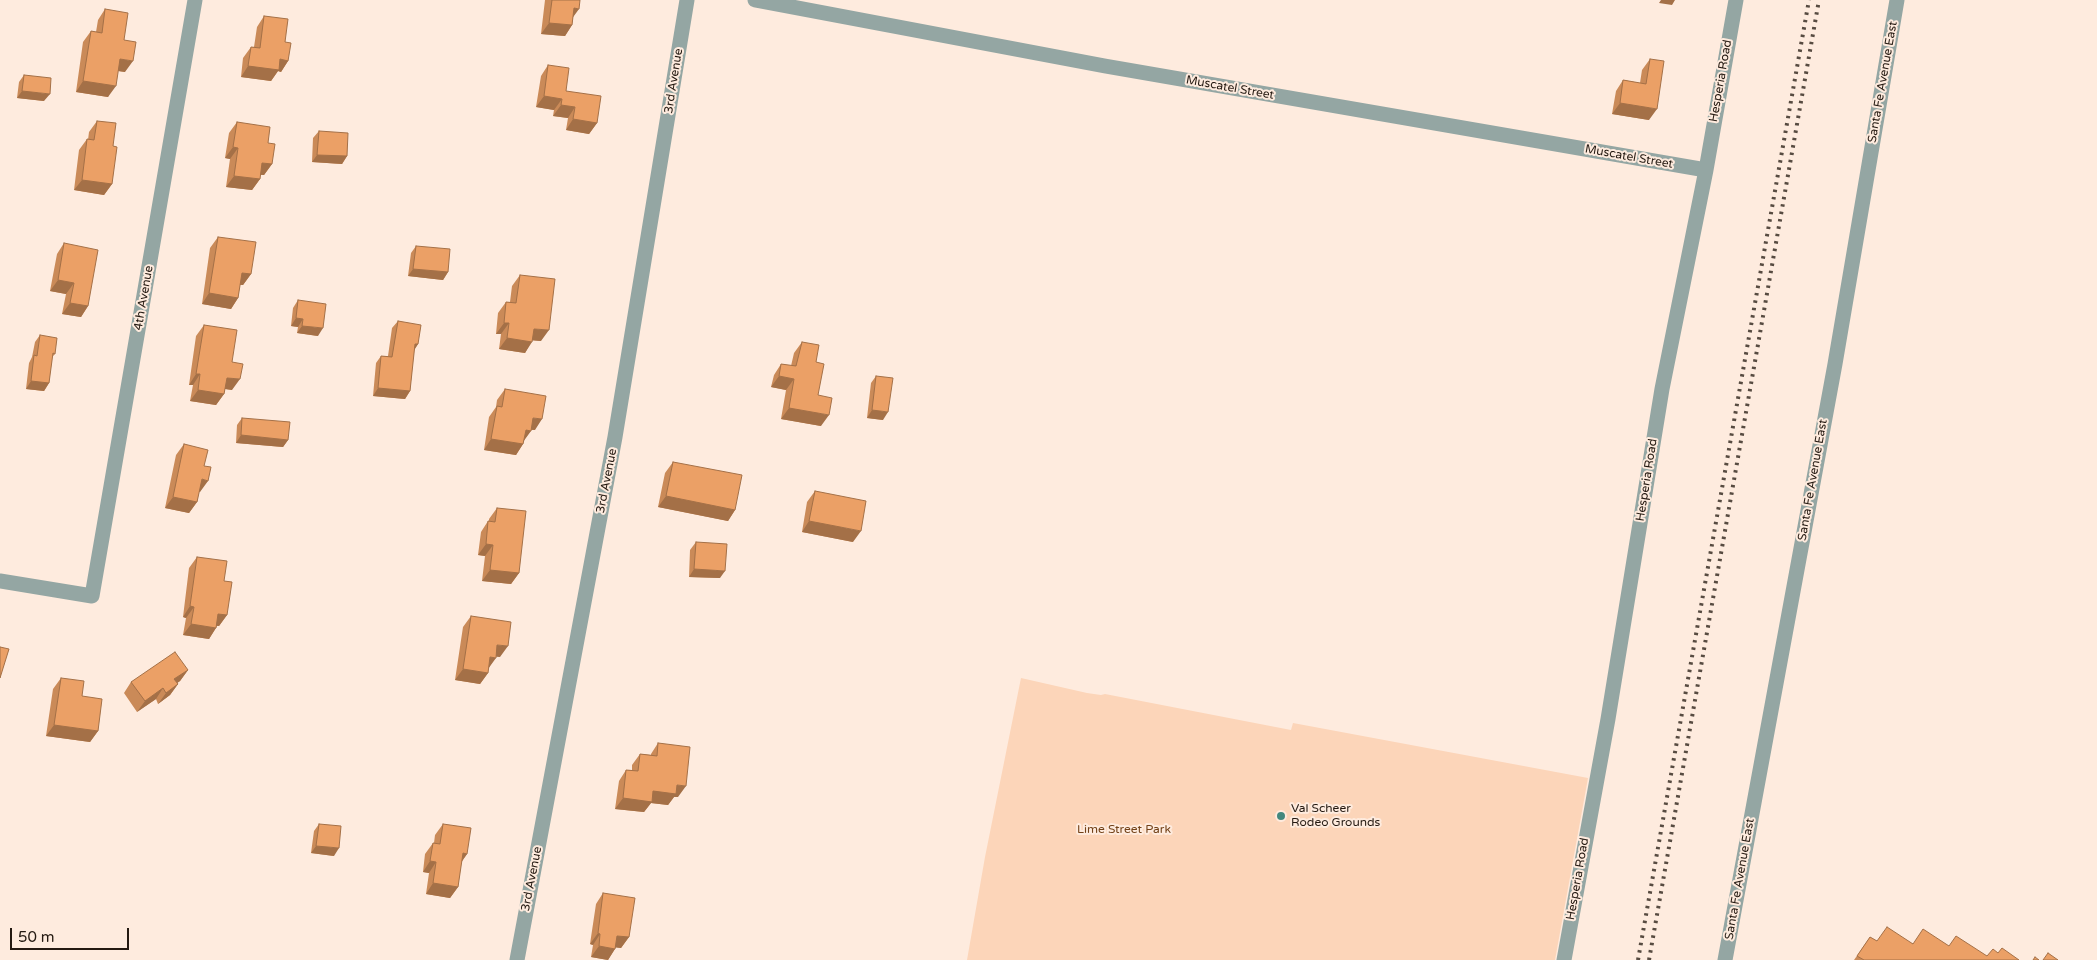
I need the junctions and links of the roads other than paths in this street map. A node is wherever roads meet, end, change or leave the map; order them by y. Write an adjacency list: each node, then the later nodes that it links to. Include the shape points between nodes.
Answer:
1 (195, 0): 7 (street, 4th Avenue, via 92,596)
2 (687, 0): 8 (street, 3rd Avenue, via 615,437)
3 (754, 0): 6 (street, Muscatel Street, via 1104,66)
4 (1736, 0): 6 (street, Hesperia Road)
5 (1897, 0): 10 (street, Santa Fe Avenue East, via 1833,374)
6 (1706, 170): 9 (street, Hesperia Road, via 1662,389 1608,719)
7 (0, 581)
8 (517, 960)
9 (1564, 960)
10 (1725, 960)

